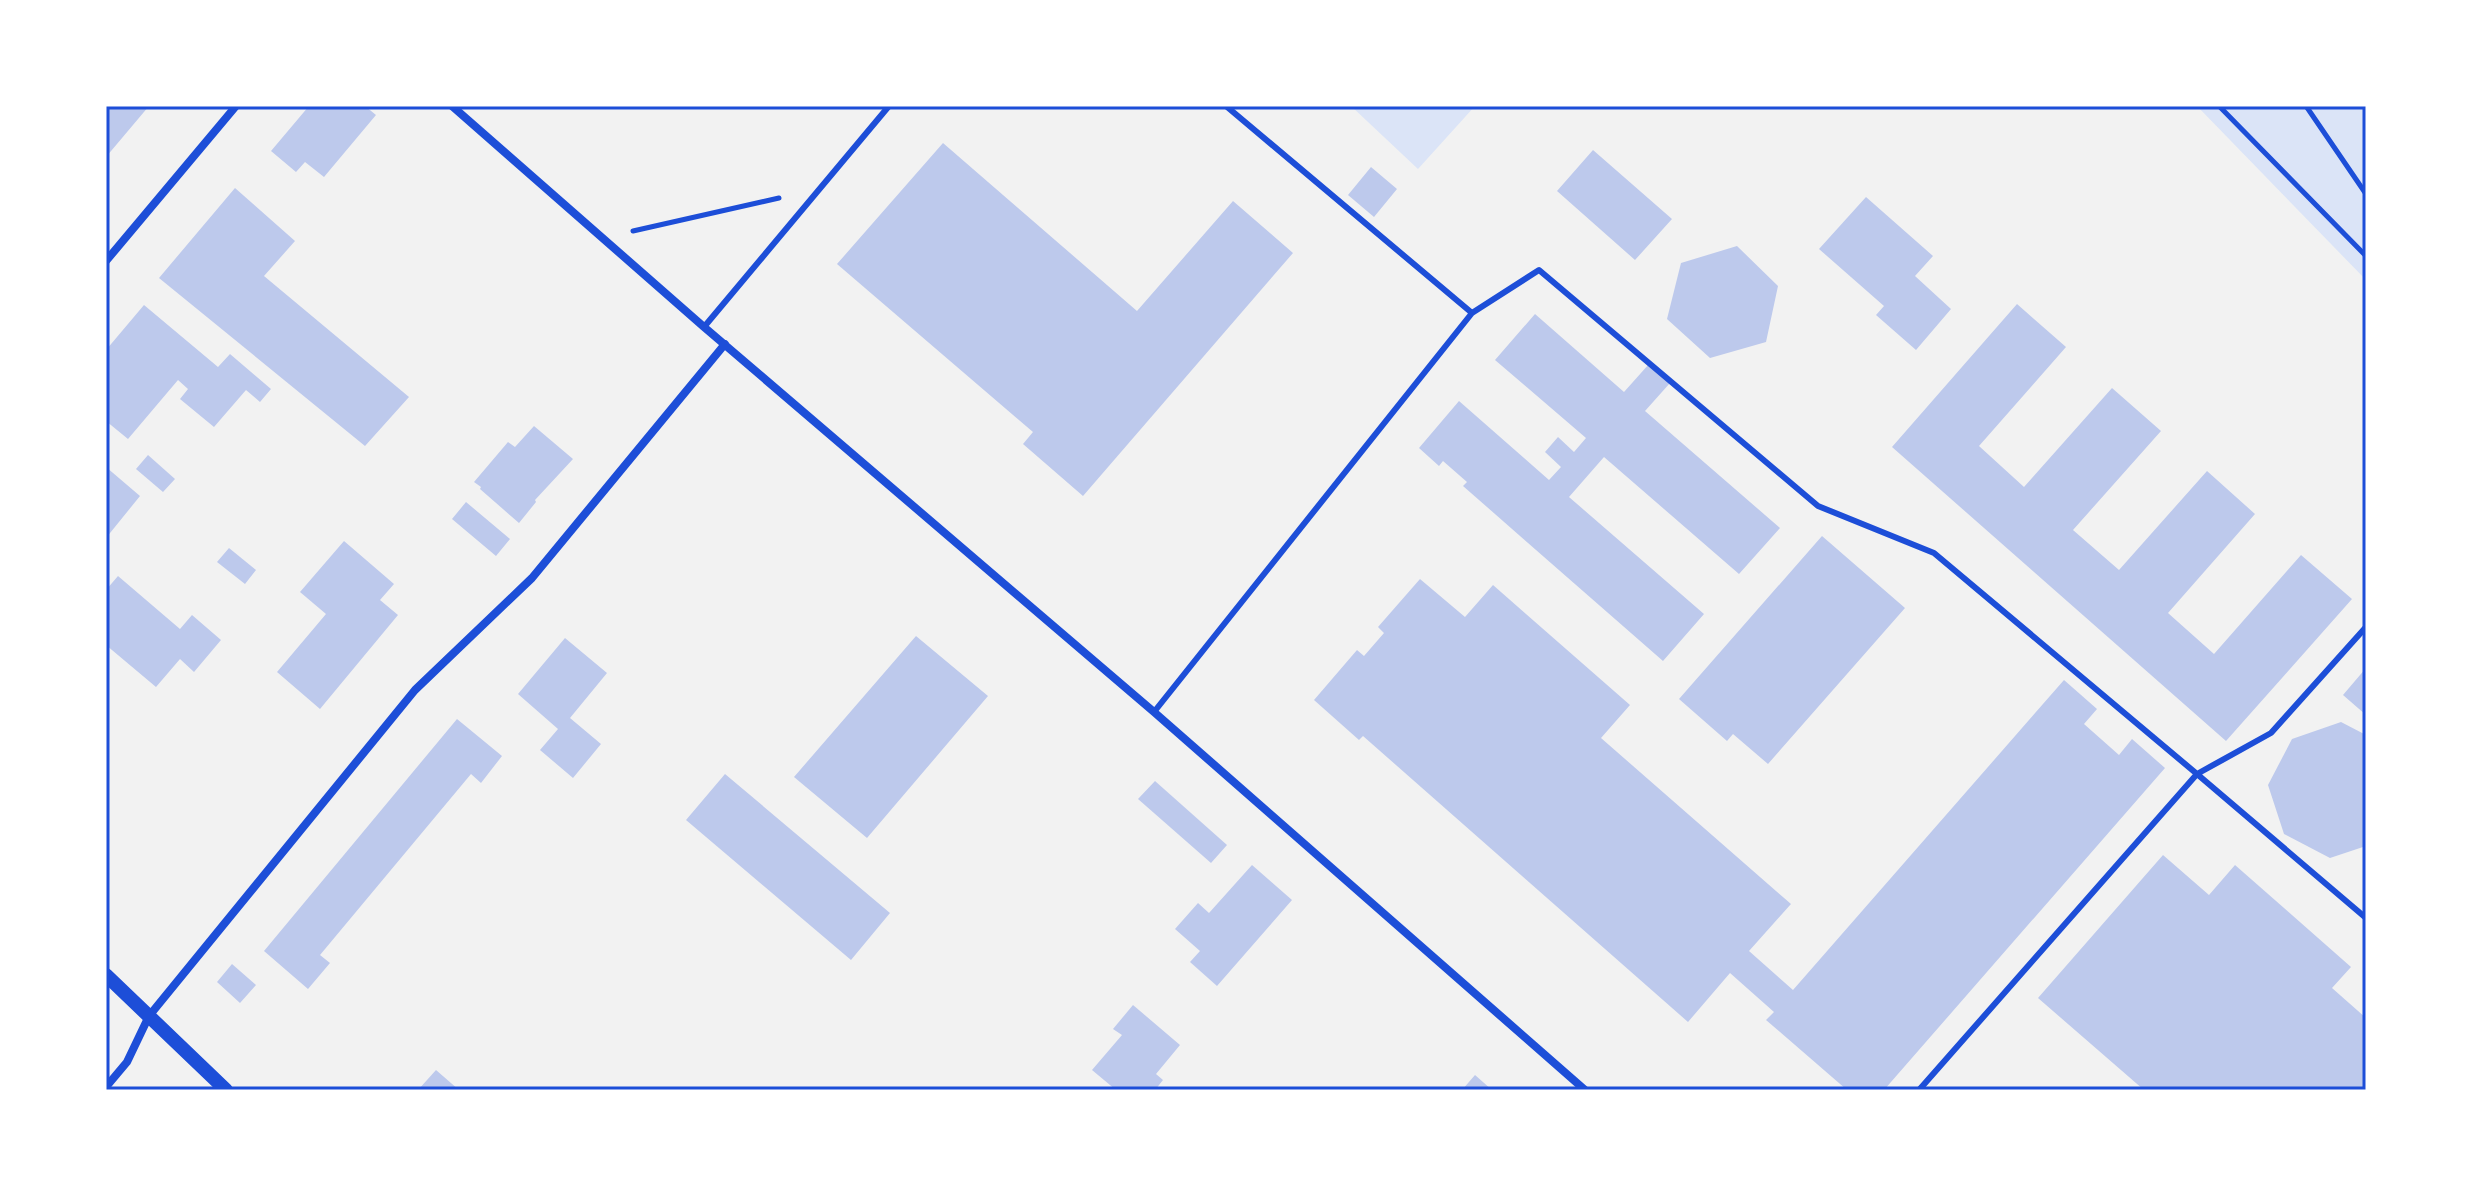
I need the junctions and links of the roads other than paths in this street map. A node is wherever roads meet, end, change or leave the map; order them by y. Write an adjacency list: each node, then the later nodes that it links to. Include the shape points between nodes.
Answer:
1 (236, 106): 5 (street)
2 (452, 106): 7 (street)
3 (889, 106): 7 (lane)
4 (1226, 106): 6 (lane)
5 (106, 261)
6 (1472, 313): 10 (lane); 11 (lane, via 1539,270 1818,506 1934,553)
7 (704, 327): 8 (street)
8 (725, 344): 10 (street); 14 (street, via 532,578 415,690)
9 (2366, 627): 11 (lane, via 2271,733)
10 (1154, 712): 17 (street)
11 (2197, 774): 12 (lane); 18 (lane)
12 (2366, 918)
13 (106, 975): 14 (street)
14 (149, 1016): 15 (street, via 127,1062); 16 (street)
15 (106, 1087)
16 (226, 1090)
17 (1585, 1090)
18 (1919, 1090)

